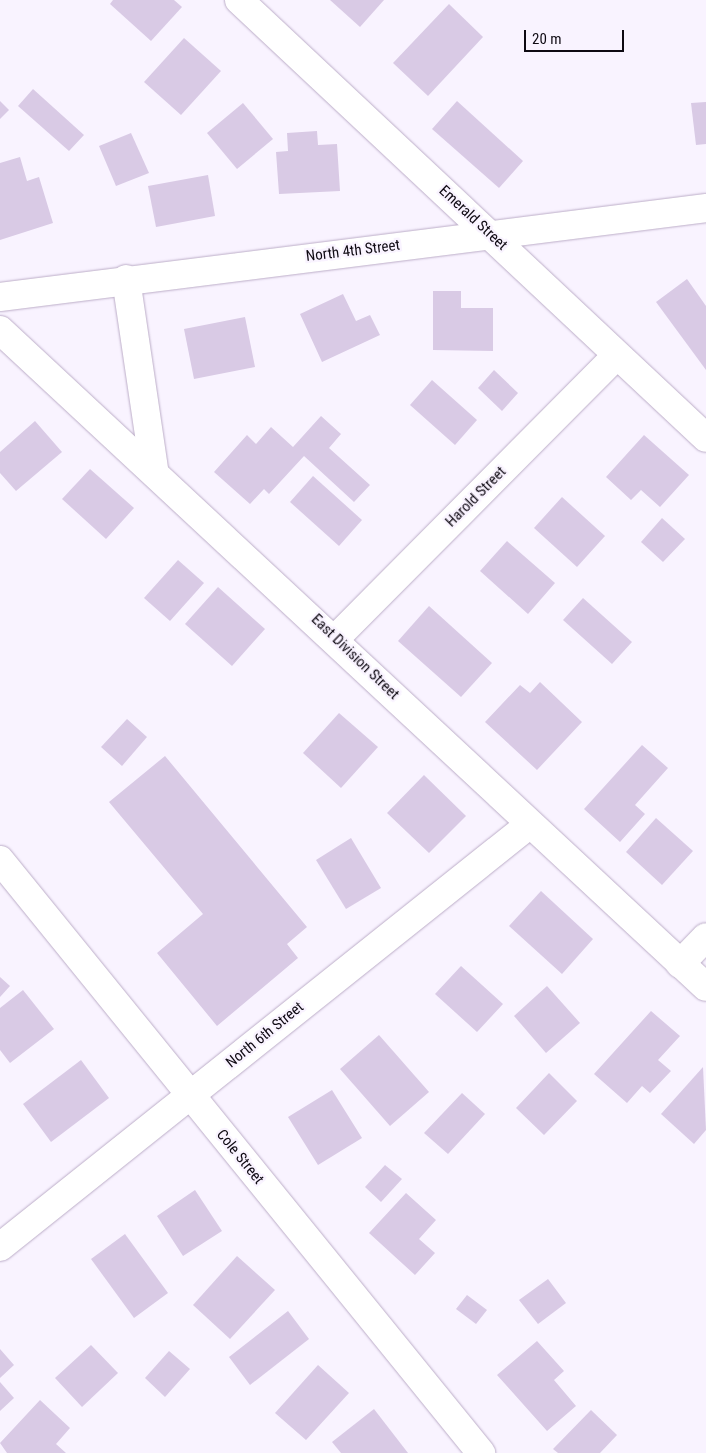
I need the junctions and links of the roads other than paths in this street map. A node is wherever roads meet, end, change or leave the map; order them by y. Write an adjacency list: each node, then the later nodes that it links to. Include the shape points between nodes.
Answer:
1 (239, 0): 3 (street, Emerald Street)
2 (706, 208): 3 (street, North 4th Street)
3 (491, 234): 4 (street, North 4th Street); 7 (street, Emerald Street)
4 (126, 279): 5 (street, North 4th Street); 9 (street)
5 (0, 296)
6 (0, 330): 9 (street, East Division Street)
7 (616, 356): 8 (street, Emerald Street); 10 (street, Harold Street)
8 (706, 438)
9 (154, 469): 10 (street, East Division Street)
10 (336, 638): 11 (street, East Division Street)
11 (530, 824): 14 (street, East Division Street); 16 (street, North 6th Street)
12 (0, 860): 16 (street, Cole Street)
13 (706, 937): 14 (street)
14 (680, 964): 15 (street, East Division Street)
15 (706, 987)
16 (190, 1095): 17 (street, North 6th Street); 18 (street, Cole Street)
17 (0, 1247)
18 (481, 1453)

